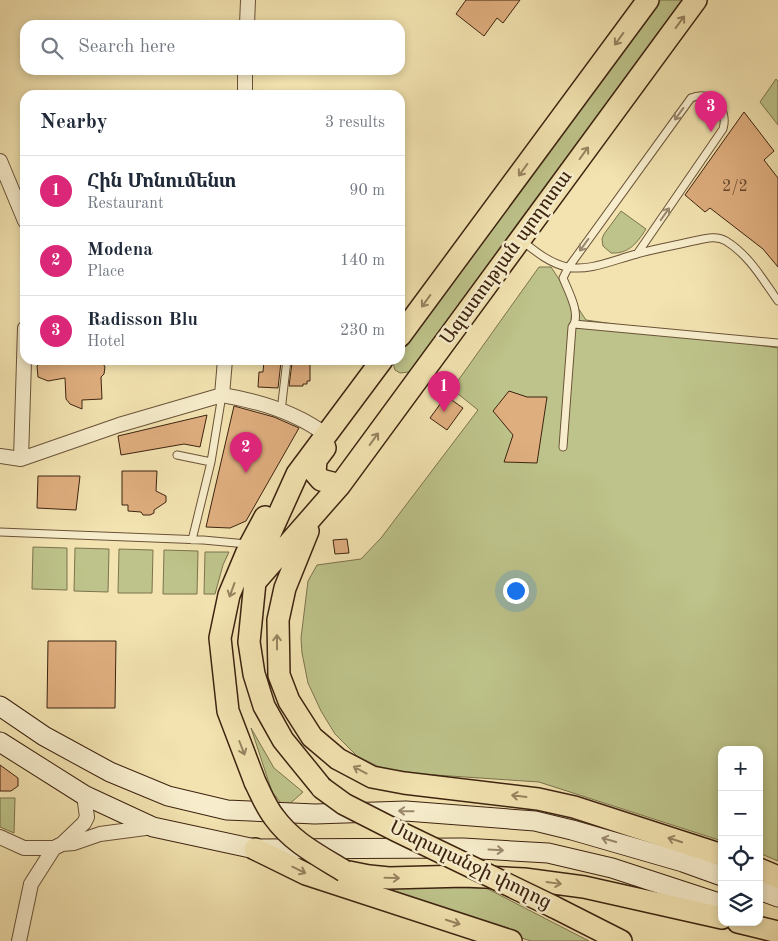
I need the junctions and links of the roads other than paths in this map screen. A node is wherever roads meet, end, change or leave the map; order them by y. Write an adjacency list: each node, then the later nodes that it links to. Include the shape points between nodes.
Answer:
1 (248, 0): 4 (street)
2 (648, 0): 14 (main road, Ազատության պողոտա, one-way to 14)
3 (696, 0): 9 (main road, Ազատության պողոտա, one-way to 3)
4 (247, 20)
5 (245, 75): 6 (street)
6 (245, 90)
7 (0, 161): 8 (street)
8 (20, 209)
9 (521, 240): 11 (lane, via 545,258); 32 (main road, Ազատության պողոտա, one-way to 9)
10 (637, 254): 11 (lane, via 592,266); 11 (lane, one-way to 11, via 723,129 725,116 722,108 706,96 691,98); 12 (lane, via 720,238 746,256)
11 (568, 268): 13 (lane, via 563,278 576,312)
12 (778, 301)
13 (574, 324): 15 (lane); 26 (lane)
14 (405, 329)
15 (778, 343)
16 (24, 365): 29 (street)
17 (225, 365): 23 (street)
18 (286, 365): 21 (lane)
19 (289, 365): 21 (lane)
20 (378, 365): 22 (main road)
21 (286, 370): 24 (lane)
22 (356, 394): 25 (main road); 32 (main road, via 352,409 316,460 315,473 321,480)
23 (222, 395): 24 (street); 29 (street, via 119,425); 30 (lane)
24 (281, 412): 25 (street, via 310,423)
25 (326, 435): 31 (main road)
26 (563, 446)
27 (177, 455): 30 (lane)
28 (0, 456): 29 (street)
29 (21, 459)
30 (211, 462): 35 (lane)
31 (297, 474): 36 (main road, via 265,517); 37 (main road, via 269,536)
32 (340, 485): 33 (main road, Ազատության պողոտա)
33 (316, 514): 37 (main road, Ազատության պողոտա); 45 (main road, one-way to 33, via 591,812 538,799 404,783 372,776 338,759 312,737 289,701 279,675 278,620 285,588)
34 (0, 532): 35 (lane)
35 (192, 540): 36 (lane)
36 (250, 545): 52 (main road, one-way to 52, bridge, via 229,595 220,638 228,711 273,816 304,847 344,871 369,876 524,879 584,887)
37 (256, 582): 58 (main road, Սարալանջի փողոց, bridge, via 249,642 264,706 283,740 322,788 344,804)
38 (0, 706): 47 (main road, one-way to 38, via 674,859 535,821 406,811 315,814 238,812 218,808 168,796 110,772 44,736)
39 (0, 742): 40 (main road)
40 (84, 795): 41 (main road); 43 (street, via 87,817 84,824)
41 (153, 827): 43 (street, via 100,834); 44 (main road)
42 (0, 837): 43 (street, via 24,848)
43 (58, 846): 56 (street, via 31,884)
44 (255, 849): 51 (main road, one-way to 51, via 463,848 548,853 612,868); 57 (main road, one-way to 57, via 306,874)
45 (718, 854)
46 (763, 871): 48 (main road)
47 (718, 875)
48 (778, 877)
49 (763, 891): 50 (main road)
50 (778, 897)
51 (718, 903)
52 (718, 917)
53 (763, 922): 55 (main road)
54 (758, 926): 55 (main road)
55 (778, 930)
56 (19, 941)
57 (511, 941)
58 (621, 941)

